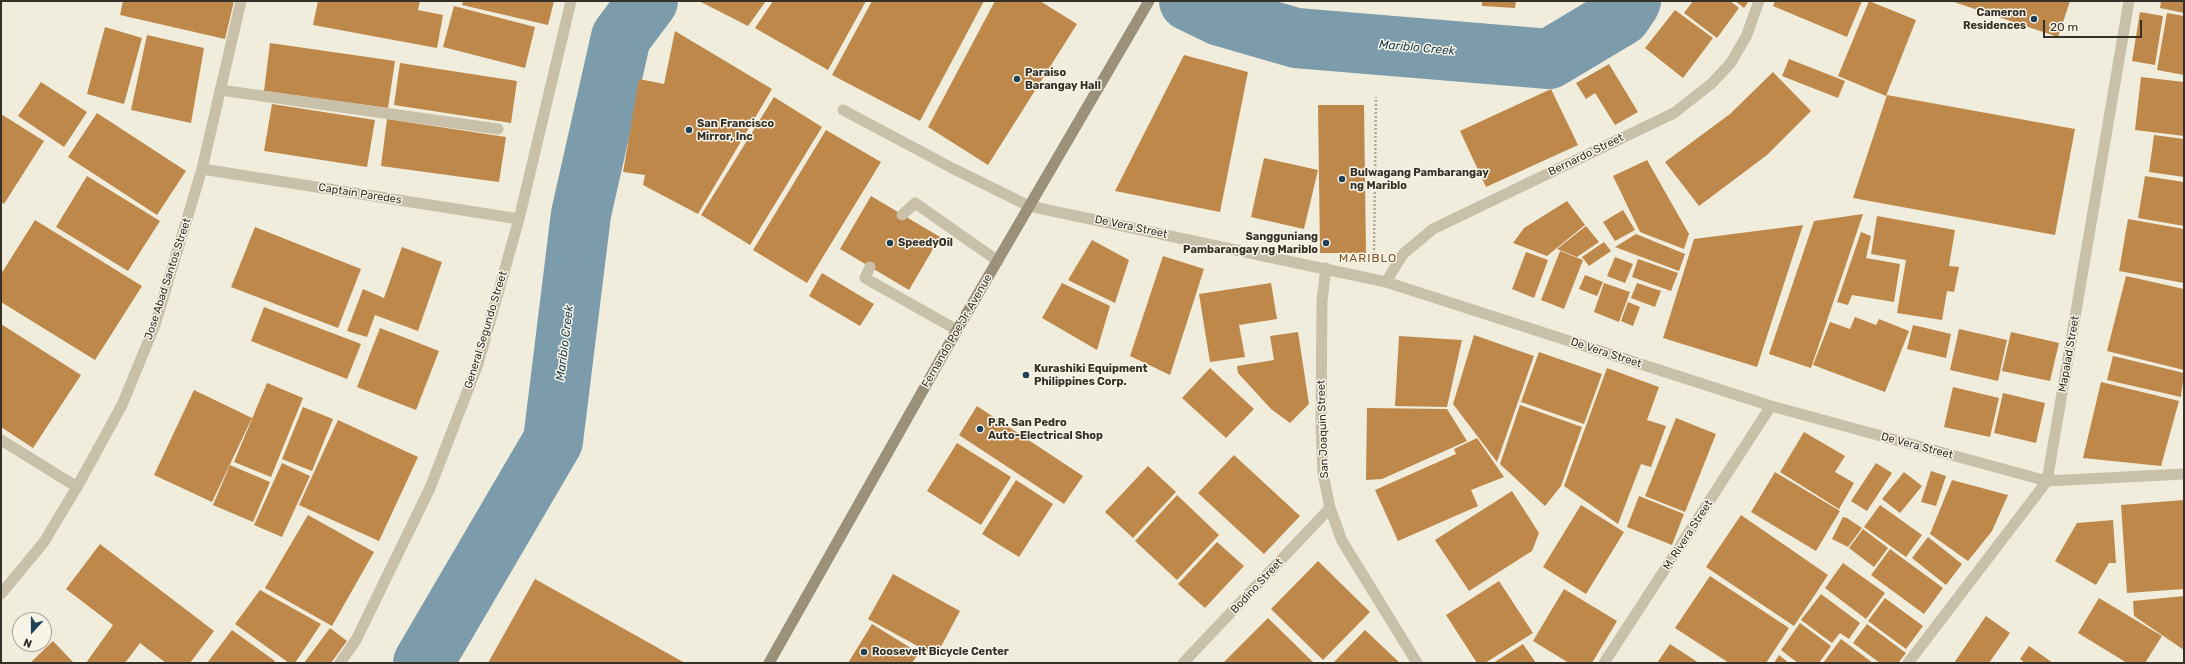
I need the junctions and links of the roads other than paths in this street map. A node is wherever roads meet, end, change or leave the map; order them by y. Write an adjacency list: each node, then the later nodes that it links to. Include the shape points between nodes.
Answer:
1 (241, 1): 6 (street, Jose Abad Santos Street)
2 (571, 1): 12 (street, General Segundo Street)
3 (1149, 1): 10 (main road, Fernando Poe Jr. Avenue)
4 (1759, 1): 16 (street, Bernardo Street, via 1746,37 1730,64 1711,84 1674,113 1433,229 1403,254)
5 (2129, 1): 21 (street, Mapalad Street)
6 (220, 90): 8 (street); 9 (street, Jose Abad Santos Street)
7 (843, 110): 10 (street, De Vera Street)
8 (498, 130)
9 (202, 169): 12 (street, Captain Paredes); 22 (street, Jose Abad Santos Street, via 155,325 122,404)
10 (1029, 206): 13 (main road, Fernando Poe Jr. Avenue); 15 (street, De Vera Street)
11 (902, 215): 13 (street, via 915,203)
12 (519, 219): 25 (street, General Segundo Street, via 478,364 430,488 356,640)
13 (998, 261): 17 (main road, Fernando Poe Jr. Avenue)
14 (870, 267): 17 (street, via 865,278)
15 (1326, 268): 16 (street, De Vera Street); 23 (street, San Joaquin Street, via 1322,300 1321,422 1323,473)
16 (1386, 282): 18 (street, De Vera Street)
17 (957, 330): 26 (main road, Fernando Poe Jr. Avenue)
18 (1771, 406): 21 (street, De Vera Street); 29 (street, M. Rivera Street)
19 (1, 440): 22 (street)
20 (2184, 474): 21 (street, De Vera Street)
21 (2047, 481): 30 (street, Mapalad Street)
22 (77, 487): 24 (street, Jose Abad Santos Street, via 44,542)
23 (1330, 508): 27 (street, Bodino Street); 28 (street, San Joaquin Street, via 1342,541)
24 (1, 594)
25 (340, 663)
26 (769, 663)
27 (1184, 663)
28 (1417, 663)
29 (1604, 663)
30 (1908, 663)

